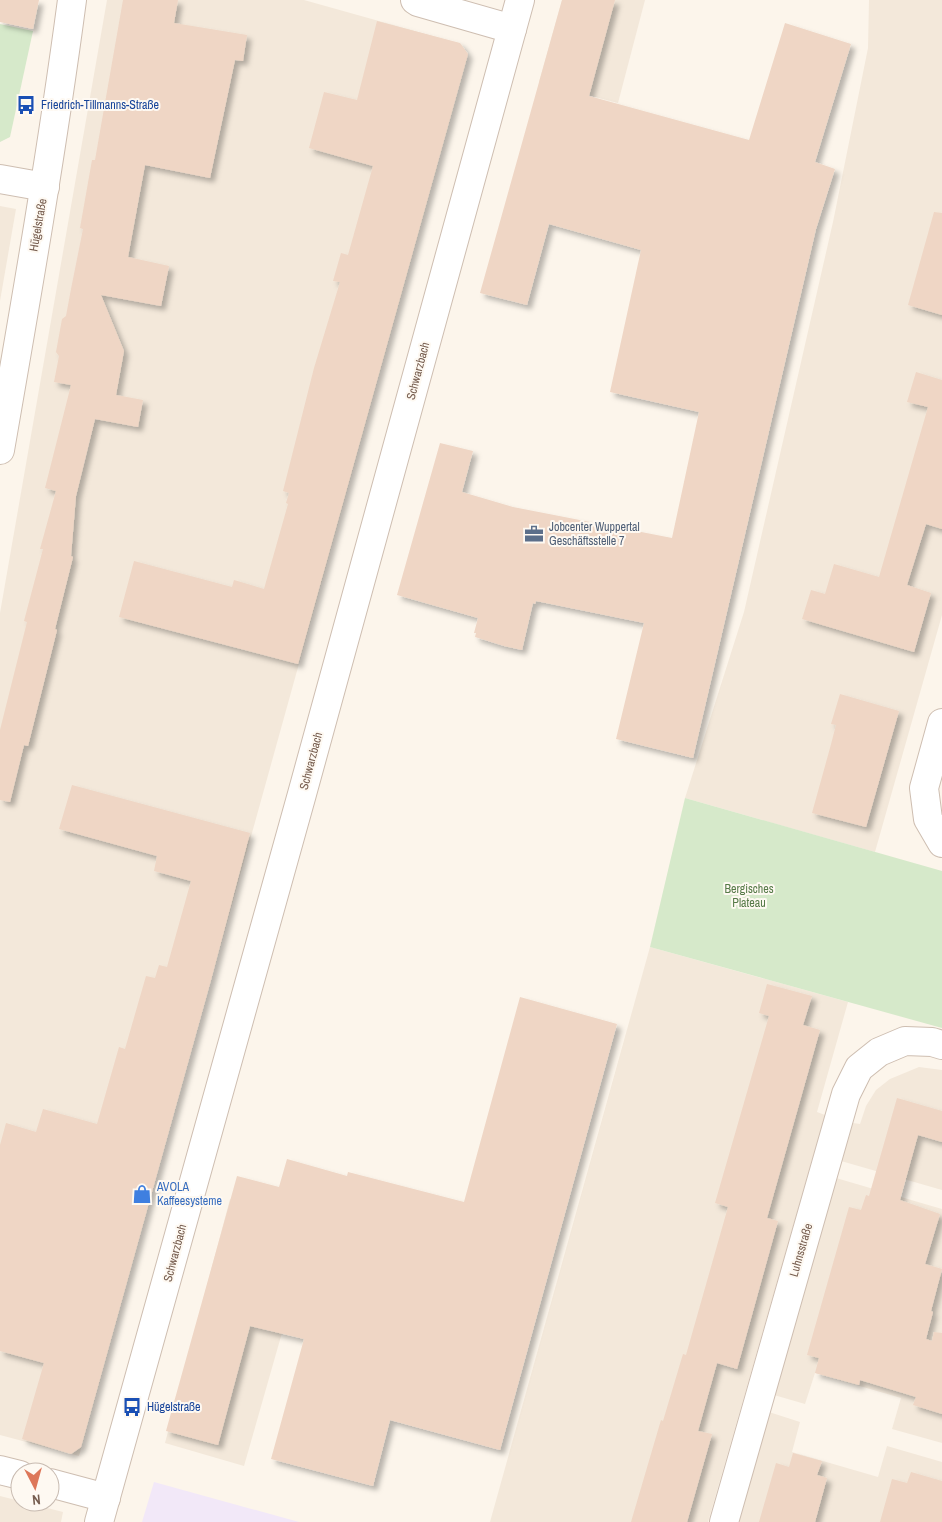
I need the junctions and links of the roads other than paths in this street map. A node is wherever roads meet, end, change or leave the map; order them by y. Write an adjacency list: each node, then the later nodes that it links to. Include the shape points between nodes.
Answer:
1 (72, 0): 6 (street, Hügelstraße)
2 (415, 0): 4 (street)
3 (520, 0): 4 (street, Schwarzbach)
4 (512, 30): 12 (street, Schwarzbach)
5 (0, 179): 6 (street)
6 (45, 187): 7 (street, Hügelstraße)
7 (0, 450)
8 (942, 723): 9 (street, via 924,788 928,820)
9 (942, 843)
10 (942, 1045): 13 (street, Luhnsstraße, via 905,1041 879,1052 859,1068 846,1094)
11 (60, 1488): 12 (street)
12 (103, 1510)
13 (724, 1522)

